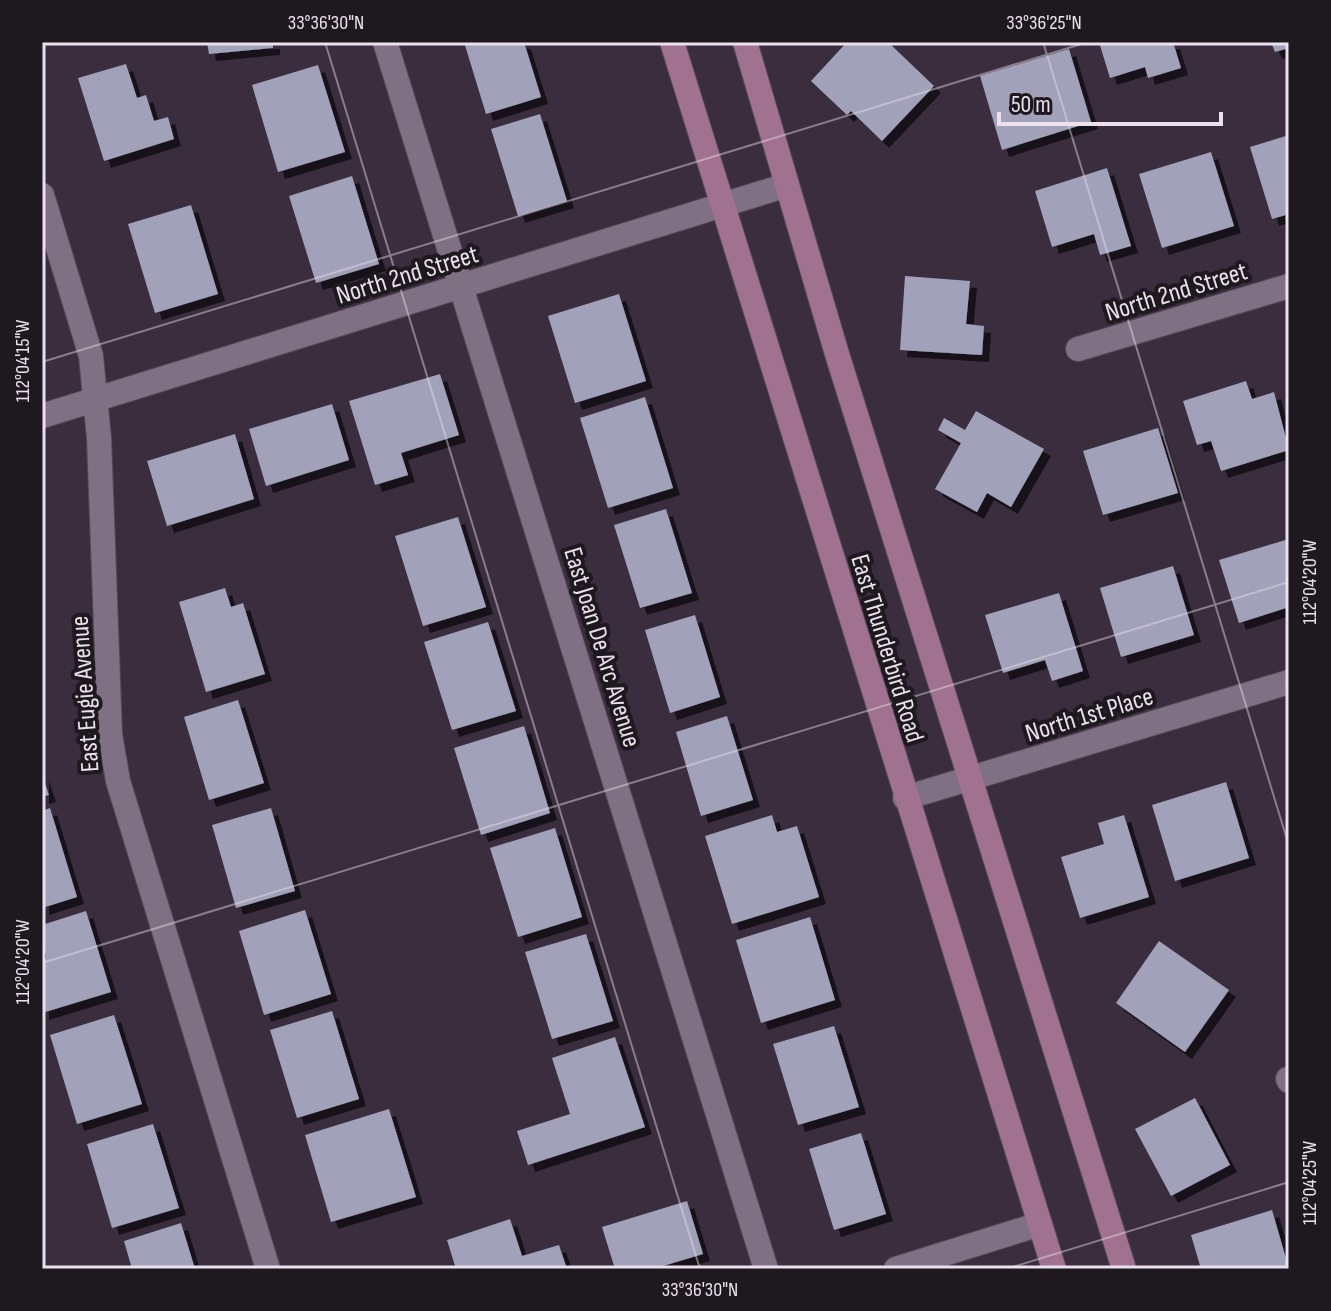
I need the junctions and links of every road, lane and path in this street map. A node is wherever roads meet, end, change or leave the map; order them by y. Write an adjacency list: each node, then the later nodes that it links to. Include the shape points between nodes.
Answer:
1 (385, 42): 8 (street, East Joan De Arc Avenue)
2 (672, 42): 6 (main road, East Thunderbird Road)
3 (745, 42): 4 (main road, East Thunderbird Road)
4 (787, 185): 6 (street, North 2nd Street); 13 (main road, East Thunderbird Road)
5 (42, 195): 10 (street, East Eugie Avenue, via 84,326)
6 (722, 205): 8 (street, North 2nd Street); 14 (main road, East Thunderbird Road)
7 (1289, 286): 9 (street, North 2nd Street)
8 (462, 287): 10 (street, North 2nd Street); 17 (street, East Joan De Arc Avenue)
9 (1078, 349)
10 (95, 400): 11 (street, North 2nd Street); 16 (street, East Eugie Avenue, via 110,734 118,781)
11 (42, 416)
12 (1289, 682): 13 (street, North 1st Place)
13 (970, 779): 14 (street, North 1st Place); 20 (main road, East Thunderbird Road)
14 (905, 798): 15 (main road, East Thunderbird Road)
15 (1040, 1224): 18 (street); 19 (main road, East Thunderbird Road)
16 (268, 1269)
17 (766, 1269)
18 (896, 1269)
19 (1054, 1269)
20 (1124, 1269)

